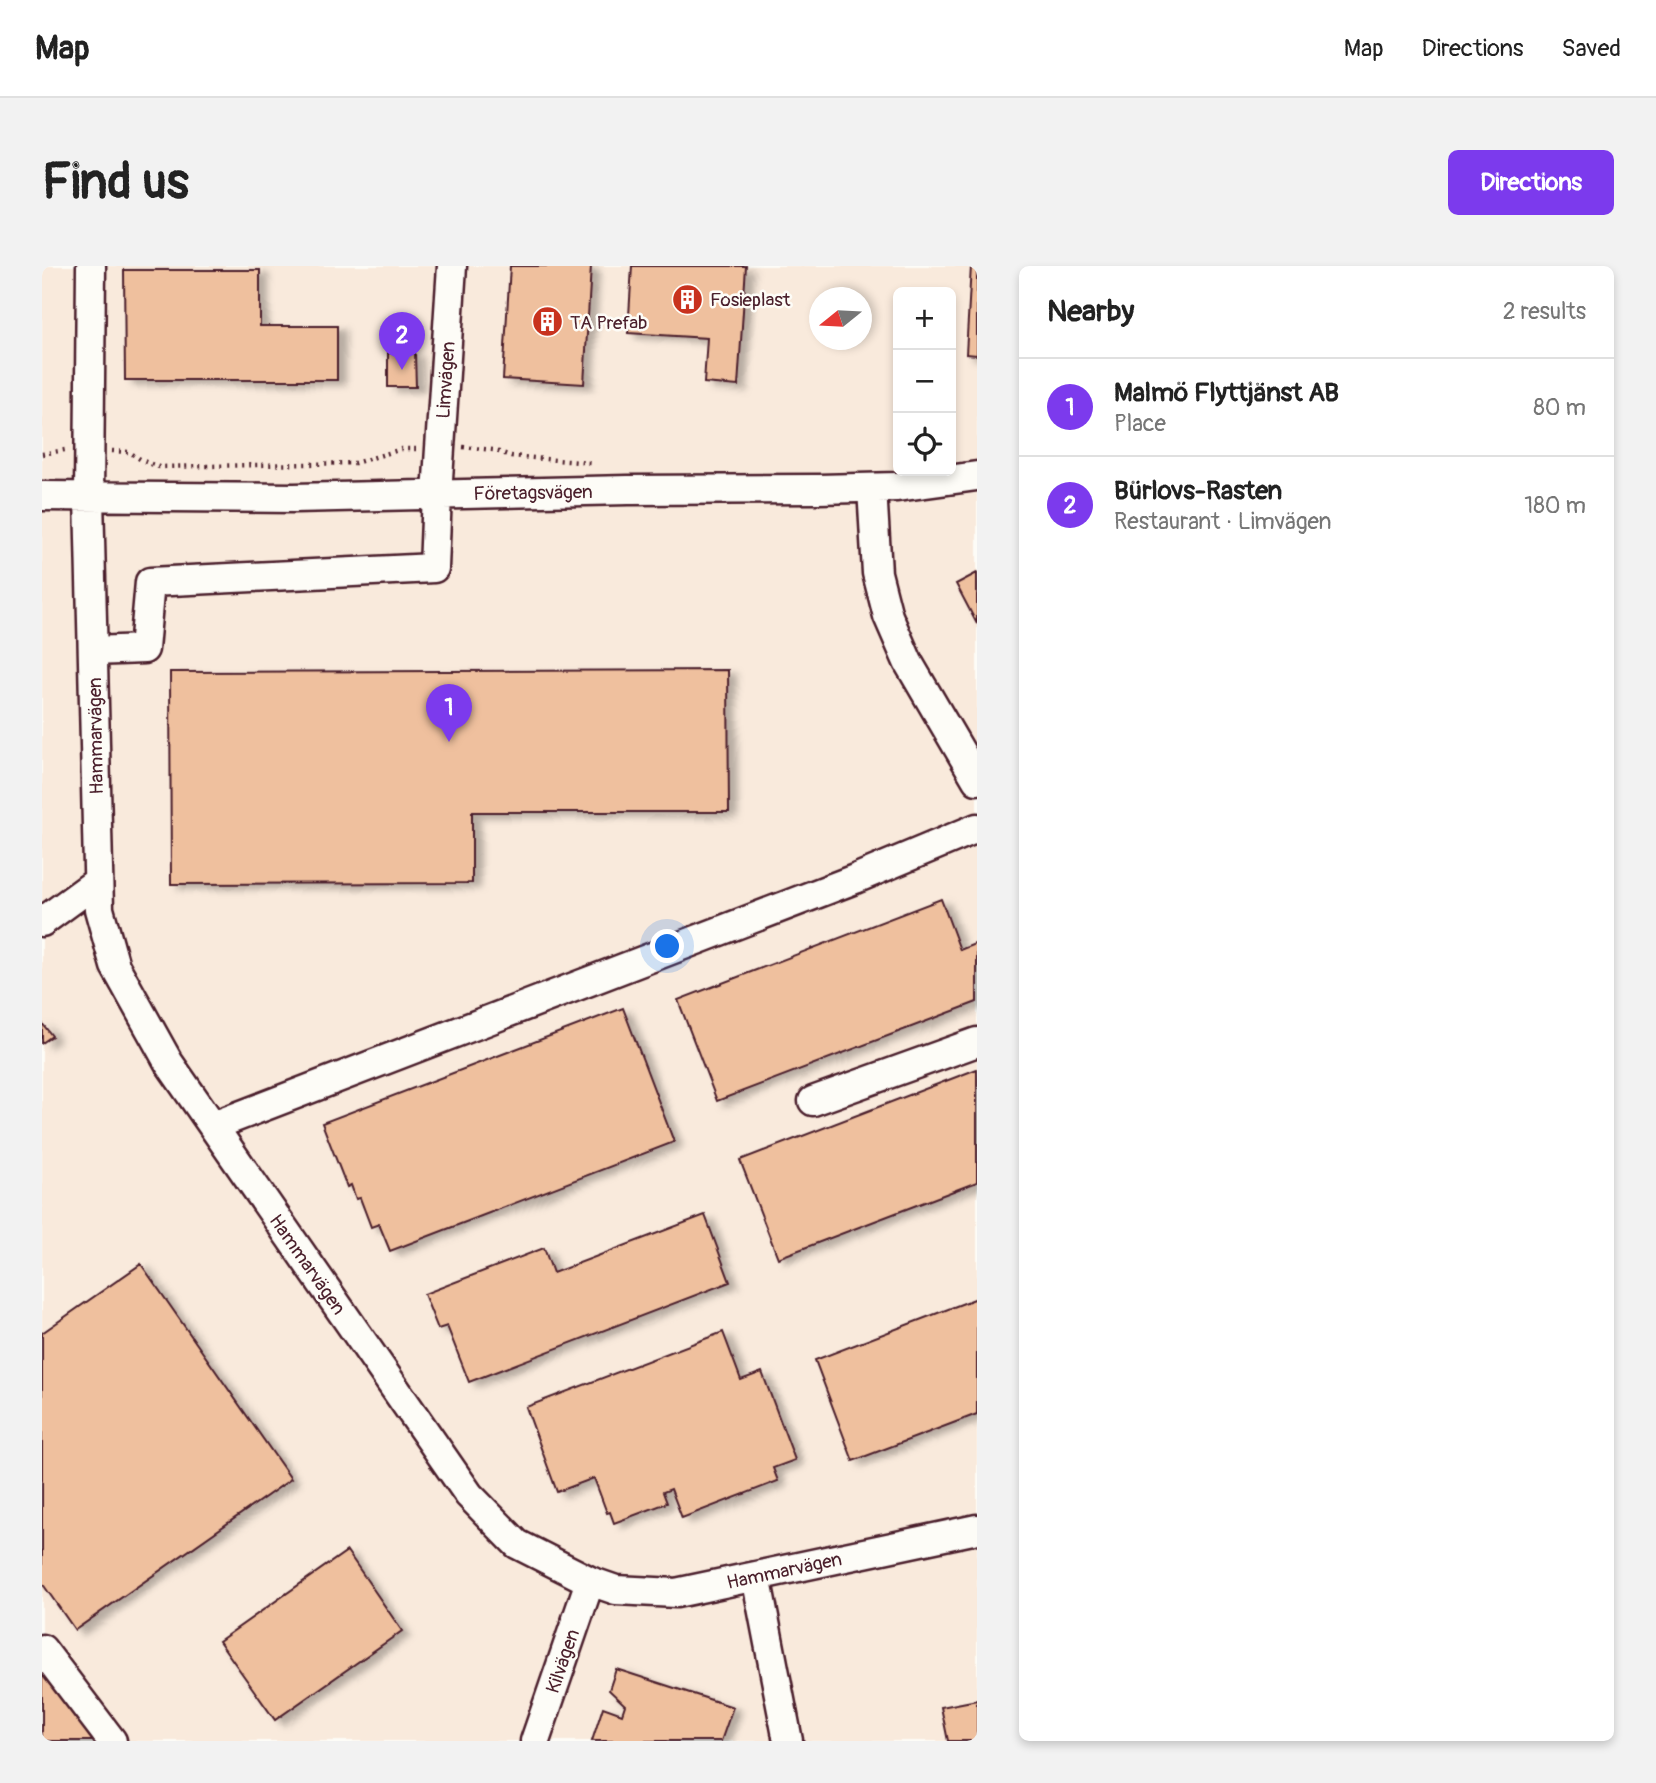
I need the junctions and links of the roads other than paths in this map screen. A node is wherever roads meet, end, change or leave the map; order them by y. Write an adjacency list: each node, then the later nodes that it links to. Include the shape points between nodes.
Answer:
1 (91, 266): 7 (street)
2 (452, 266): 5 (street, Limvägen)
3 (977, 476): 4 (street, Företagsvägen)
4 (872, 488): 5 (street, Företagsvägen); 9 (street, via 877,573 888,616 908,662)
5 (437, 494): 7 (street, Företagsvägen); 8 (street, Limvägen, via 434,568 150,582 144,649)
6 (42, 496): 7 (street, Företagsvägen)
7 (89, 497): 8 (street, Hammarvägen)
8 (93, 651): 11 (street, Hammarvägen)
9 (977, 780)
10 (977, 828): 15 (street)
11 (98, 881): 12 (street); 15 (street, Hammarvägen, via 99,909 115,966 169,1063)
12 (42, 922)
13 (977, 1042): 14 (street)
14 (813, 1101)
15 (213, 1126): 18 (street, Hammarvägen, via 469,1495 517,1544)
16 (977, 1529): 17 (street, Hammarvägen)
17 (756, 1576): 18 (street, Hammarvägen, via 676,1593 616,1590); 22 (street)
18 (590, 1581): 21 (street, Kilvägen)
19 (42, 1649): 20 (street)
20 (112, 1741)
21 (535, 1741)
22 (788, 1741)

